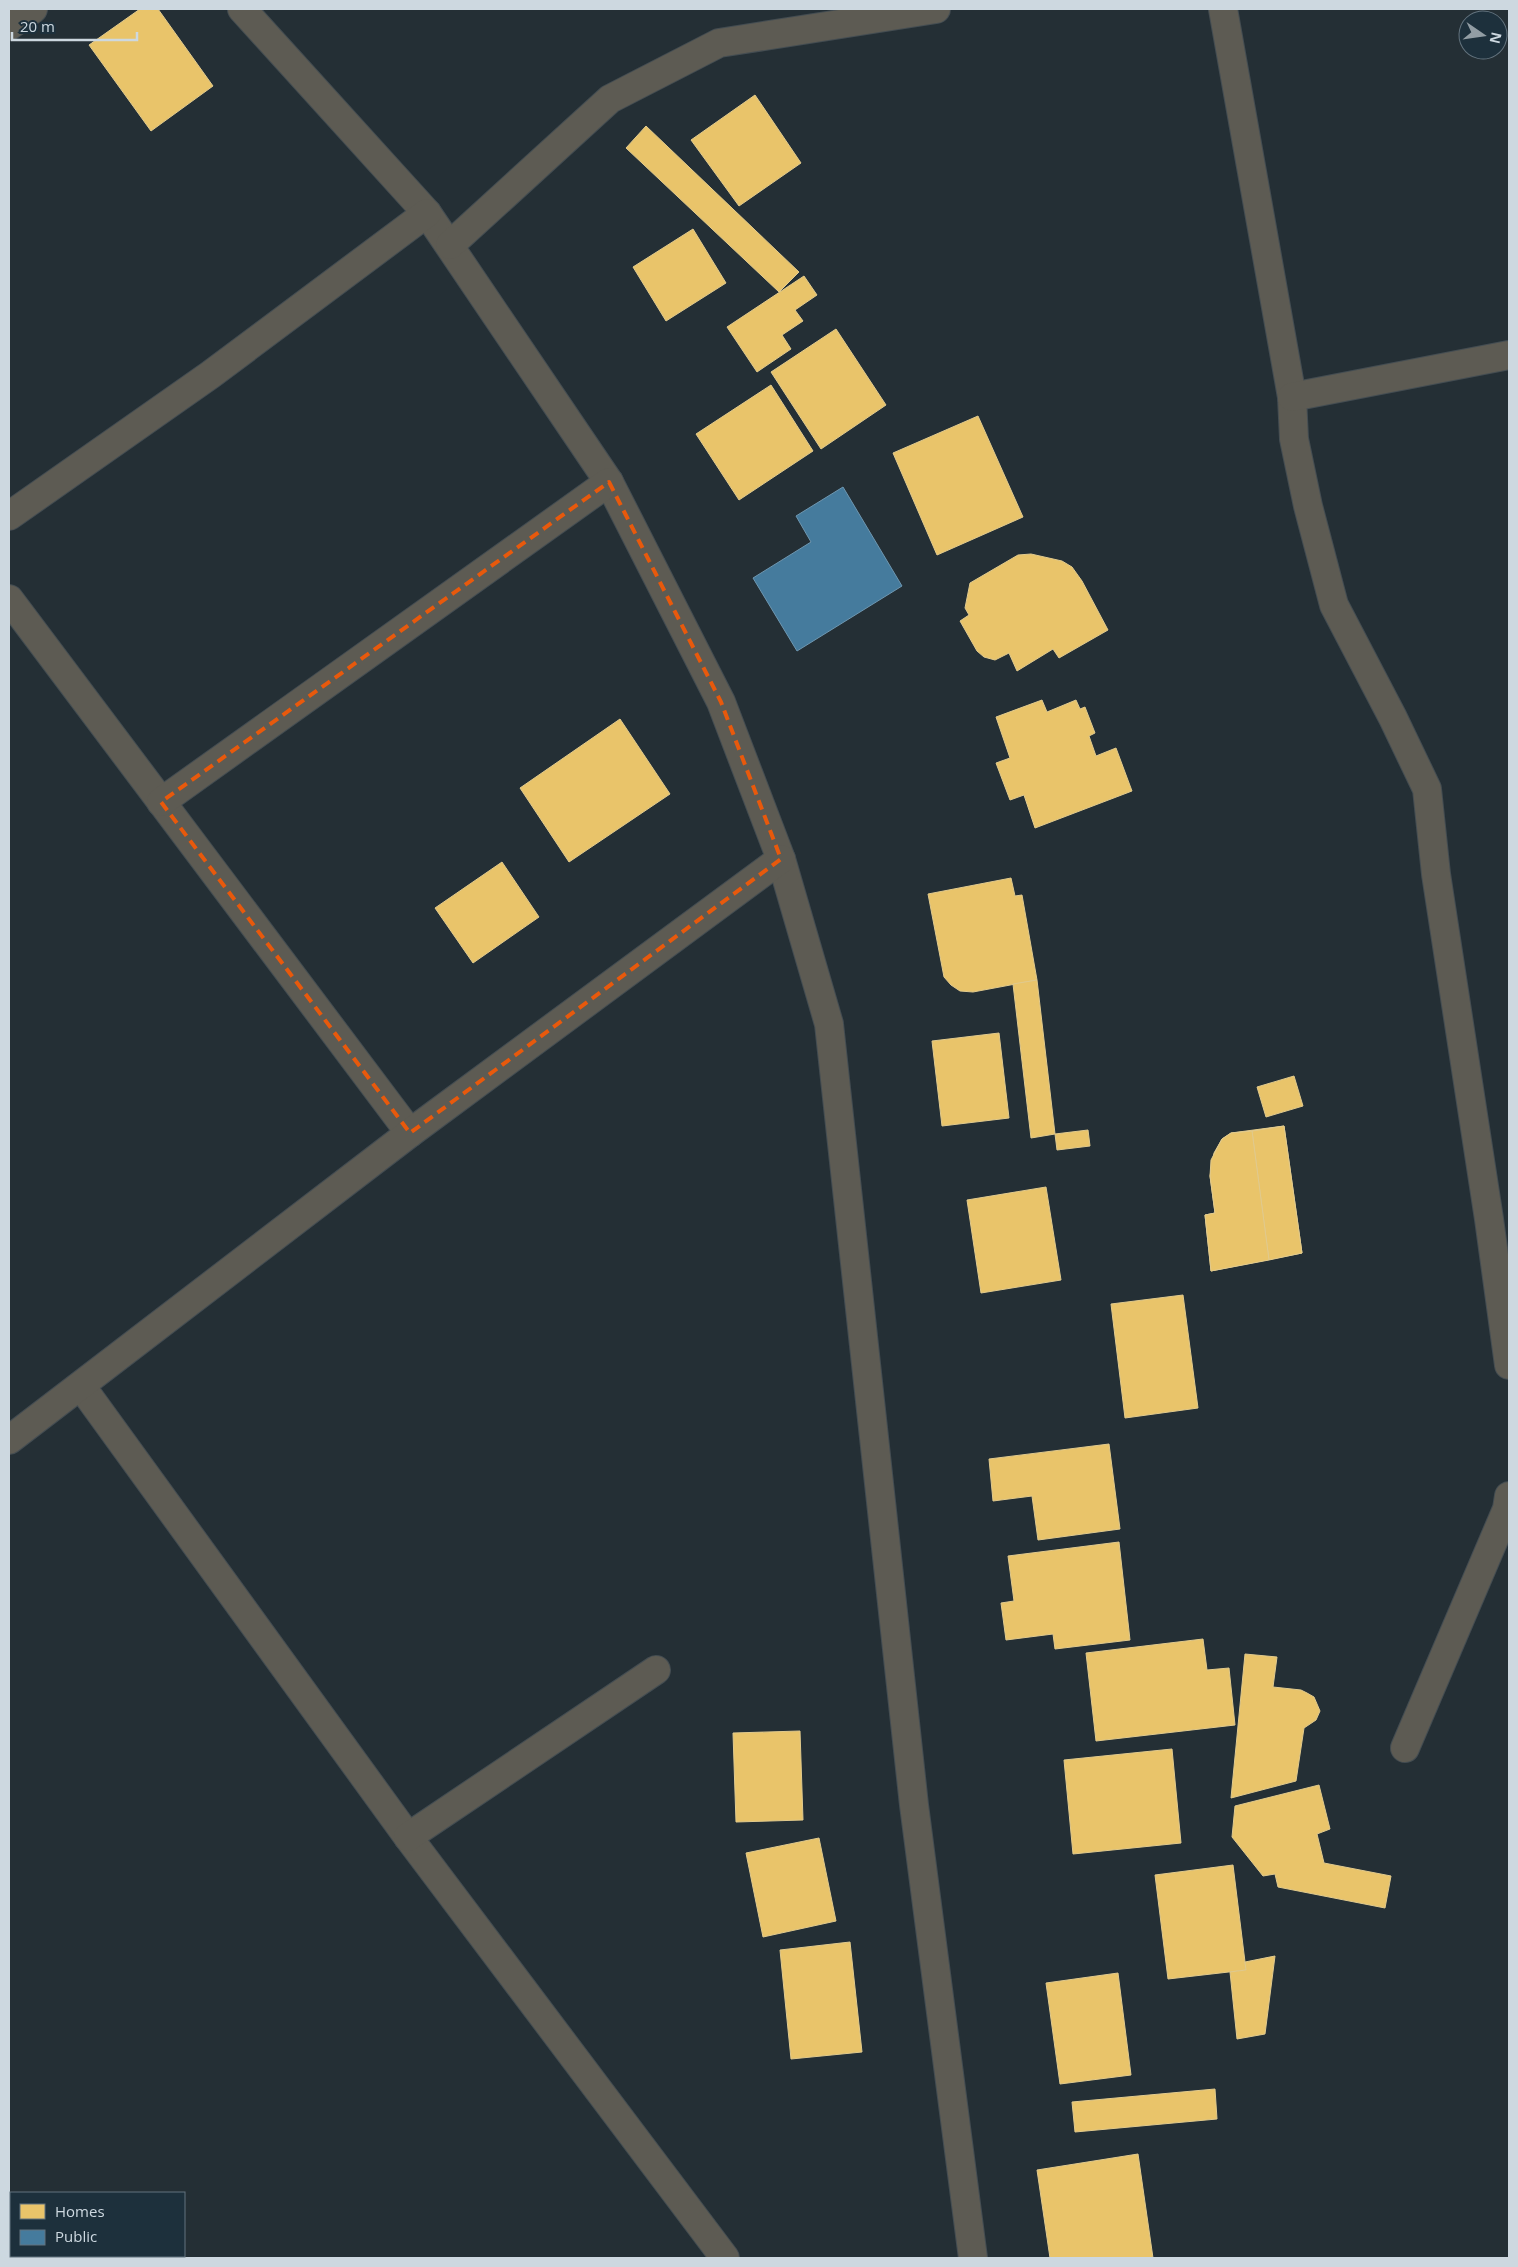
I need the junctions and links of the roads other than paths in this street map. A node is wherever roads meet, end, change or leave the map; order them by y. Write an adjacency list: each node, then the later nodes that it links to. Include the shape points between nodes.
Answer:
1 (33, 9): 5 (street)
2 (242, 9): 6 (street)
3 (936, 9): 7 (street, via 719,43 610,99)
4 (1223, 9): 9 (street)
5 (9, 26)
6 (427, 213): 7 (street); 11 (street, via 210,376)
7 (450, 245): 10 (street)
8 (1509, 355): 9 (street)
9 (1292, 397): 16 (street, via 1294,439 1334,605 1394,718 1427,789 1436,874)
10 (609, 482): 13 (street); 14 (street, via 721,702)
11 (9, 516)
12 (9, 600): 13 (street)
13 (161, 802): 15 (street)
14 (781, 859): 15 (street); 24 (street, via 829,1024 914,1805)
15 (410, 1133): 17 (street)
16 (1509, 1366)
17 (81, 1386): 18 (street); 22 (street)
18 (9, 1440)
19 (1509, 1496): 21 (street, via 1507,1509)
20 (656, 1670): 22 (street)
21 (1405, 1748)
22 (408, 1837): 23 (street)
23 (725, 2258)
24 (973, 2258)

